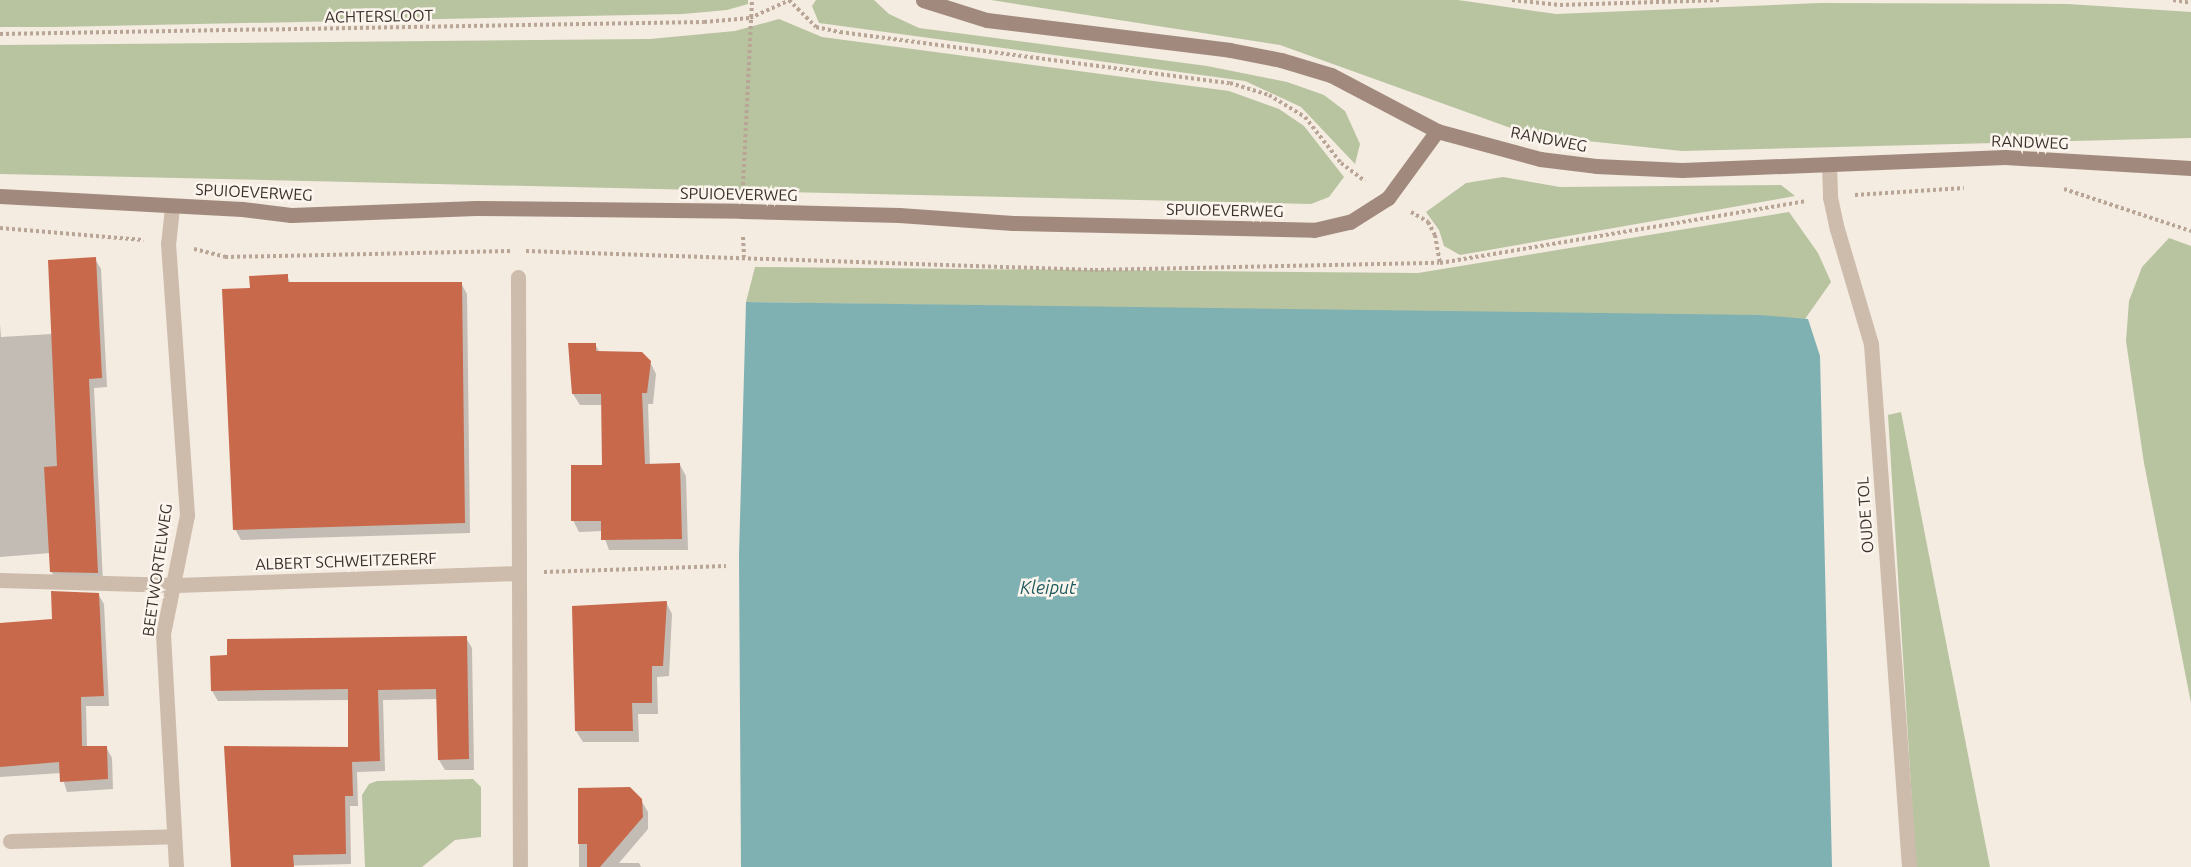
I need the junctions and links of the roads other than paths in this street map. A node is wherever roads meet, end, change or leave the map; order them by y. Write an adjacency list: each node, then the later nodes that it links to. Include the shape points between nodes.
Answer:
1 (923, 0): 2 (street, RANDWEG, via 987,20 1230,50 1281,60 1331,75)
2 (1437, 131): 3 (street, RANDWEG, via 1540,159 1596,166 1682,170); 6 (street, SPUIOEVERWEG, via 1388,198 1350,222 1314,230 742,211 476,208 291,215)
3 (1829, 165): 4 (street, RANDWEG, via 2005,157); 15 (street, OUDE TOL, via 1837,229 1871,344)
4 (2191, 168)
5 (0, 196): 6 (street, SPUIOEVERWEG)
6 (172, 207): 10 (street, BEETWORTELWEG, via 168,243 187,515)
7 (518, 277): 8 (street)
8 (519, 573): 10 (street, ALBERT SCHWEITZERERF); 14 (street)
9 (0, 580): 10 (street, ALBERT SCHWEITZERERF)
10 (176, 585): 11 (street, BEETWORTELWEG, via 163,634)
11 (174, 836): 12 (street); 13 (street, BEETWORTELWEG)
12 (10, 842)
13 (176, 867)
14 (520, 867)
15 (1909, 867)

